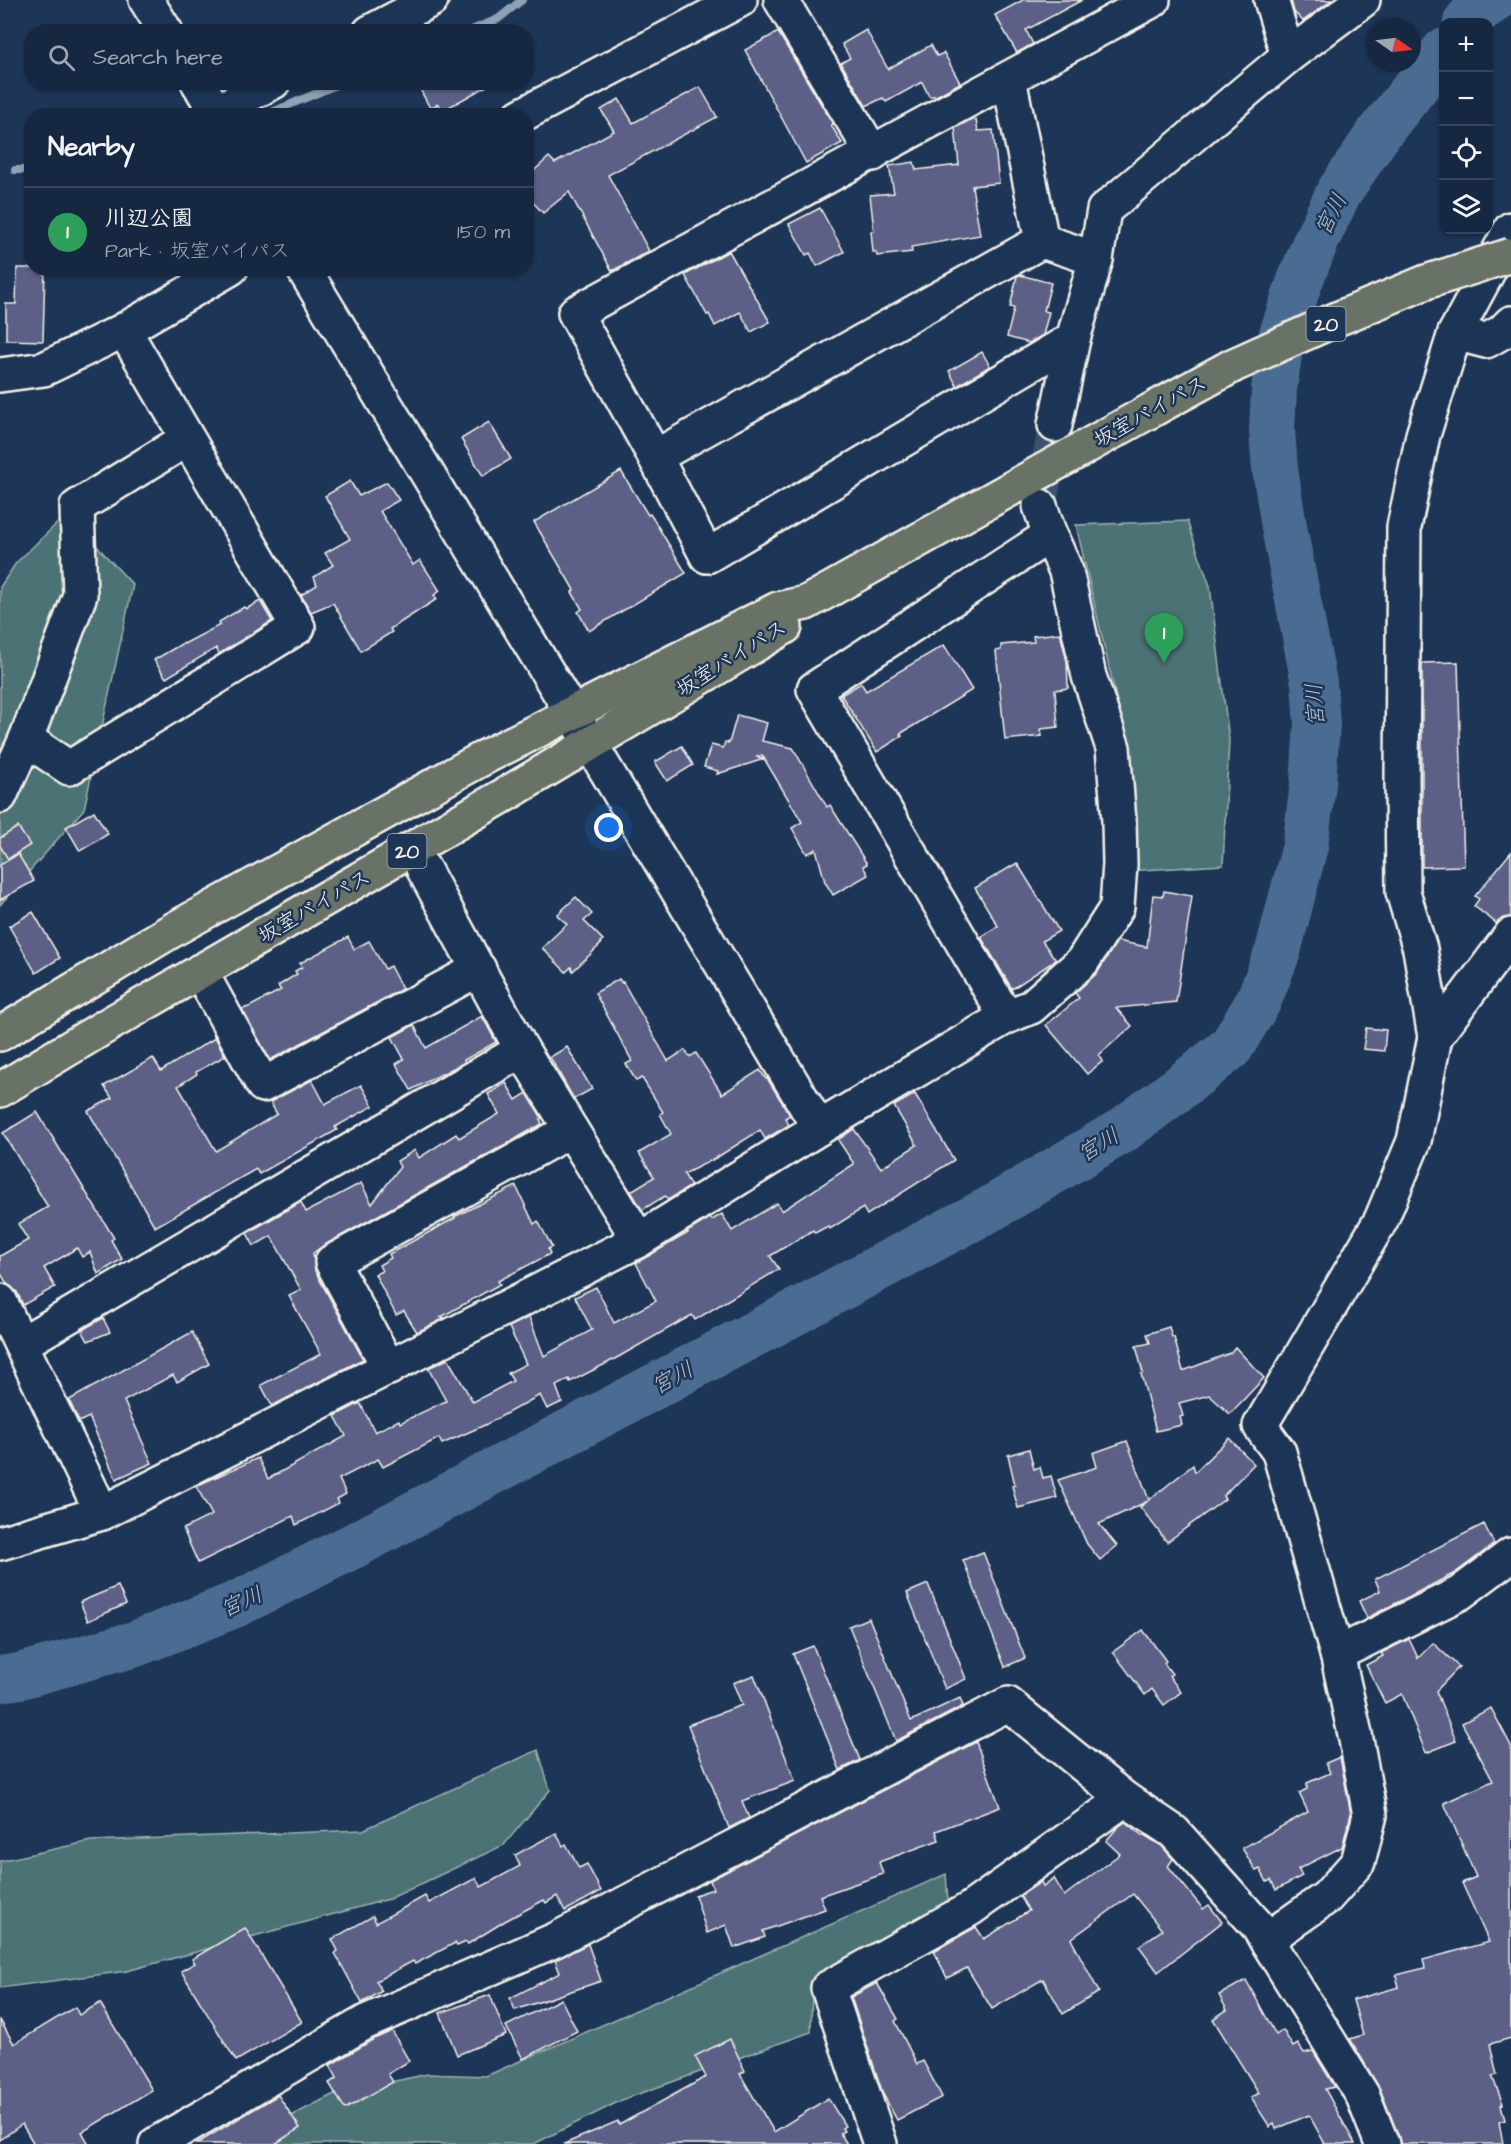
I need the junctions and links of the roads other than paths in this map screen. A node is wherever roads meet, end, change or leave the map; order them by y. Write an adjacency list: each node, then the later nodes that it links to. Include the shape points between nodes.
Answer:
1 (146, 0): 9 (street)
2 (431, 0): 8 (street)
3 (740, 0): 17 (street)
4 (781, 0): 18 (street)
5 (1153, 0): 12 (street)
6 (1271, 0): 11 (street)
7 (1363, 0): 11 (street)
8 (396, 8): 10 (street)
9 (161, 24)
10 (379, 24)
11 (1288, 56): 22 (street, via 1104,210)
12 (1009, 79): 18 (street); 20 (street)
13 (203, 90): 15 (street)
14 (259, 90): 16 (street)
15 (213, 108)
16 (228, 108)
17 (534, 109)
18 (873, 154): 32 (street, via 575,313)
19 (1511, 229): 27 (street)
20 (1042, 241): 22 (street); 32 (street)
21 (1511, 255): 33 (highway, 坂室バイパス / 20, bridge, via 1426,282 1234,365)
22 (1096, 259): 28 (street)
23 (217, 276): 26 (street)
24 (308, 276): 34 (street)
25 (1511, 323): 27 (street, via 1486,340)
26 (124, 330): 29 (street, via 44,369); 31 (street)
27 (1455, 333): 44 (street, via 1423,435 1403,550 1403,892 1420,949)
28 (1073, 339): 30 (street); 32 (street, via 707,556)
29 (0, 375)
30 (1055, 425)
31 (187, 439): 35 (street, via 77,507 80,596); 35 (street, via 298,627 69,768)
32 (655, 458)
33 (806, 603): 34 (highway, 坂室バイパス / 20, via 778,609); 36 (highway, 坂室バイパス / 20, via 789,625)
34 (572, 712): 36 (street); 43 (highway, 坂室バイパス / 20, via 177,928)
35 (26, 739): 37 (street)
36 (590, 744): 41 (highway, 坂室バイパス / 20); 47 (street)
37 (0, 796)
38 (423, 868): 40 (street)
39 (1511, 935): 44 (street)
40 (479, 969): 41 (street, via 263,1085); 45 (street)
41 (200, 971): 46 (highway, 坂室バイパス / 20)
42 (1006, 1017): 42 (street, via 813,689 1045,521 1066,571 1089,676 1113,748 1119,821 1117,907 1082,962 1031,1006); 47 (street)
43 (0, 1035)
44 (1435, 1037): 56 (street, via 1414,1141 1381,1220 1260,1426 1279,1452)
45 (522, 1050): 48 (street); 51 (street)
46 (0, 1090)
47 (819, 1128): 49 (street)
48 (571, 1130): 49 (street); 52 (street, via 332,1262)
49 (639, 1240): 52 (street)
50 (0, 1301): 51 (street)
51 (21, 1344): 53 (street)
52 (389, 1368): 53 (street)
53 (102, 1513): 54 (street)
54 (0, 1543)
55 (1511, 1555): 56 (street, via 1460,1593)
56 (1337, 1654): 58 (street, via 1370,1815 1358,1862 1327,1897)
57 (1125, 1799): 58 (street, via 1174,1832); 59 (street, via 1008,1704 555,1940 366,2022); 60 (street, via 970,1909 828,1988)
58 (1266, 1940): 61 (street, via 1363,2096)
59 (156, 2144)
60 (880, 2144)
61 (1382, 2144)

